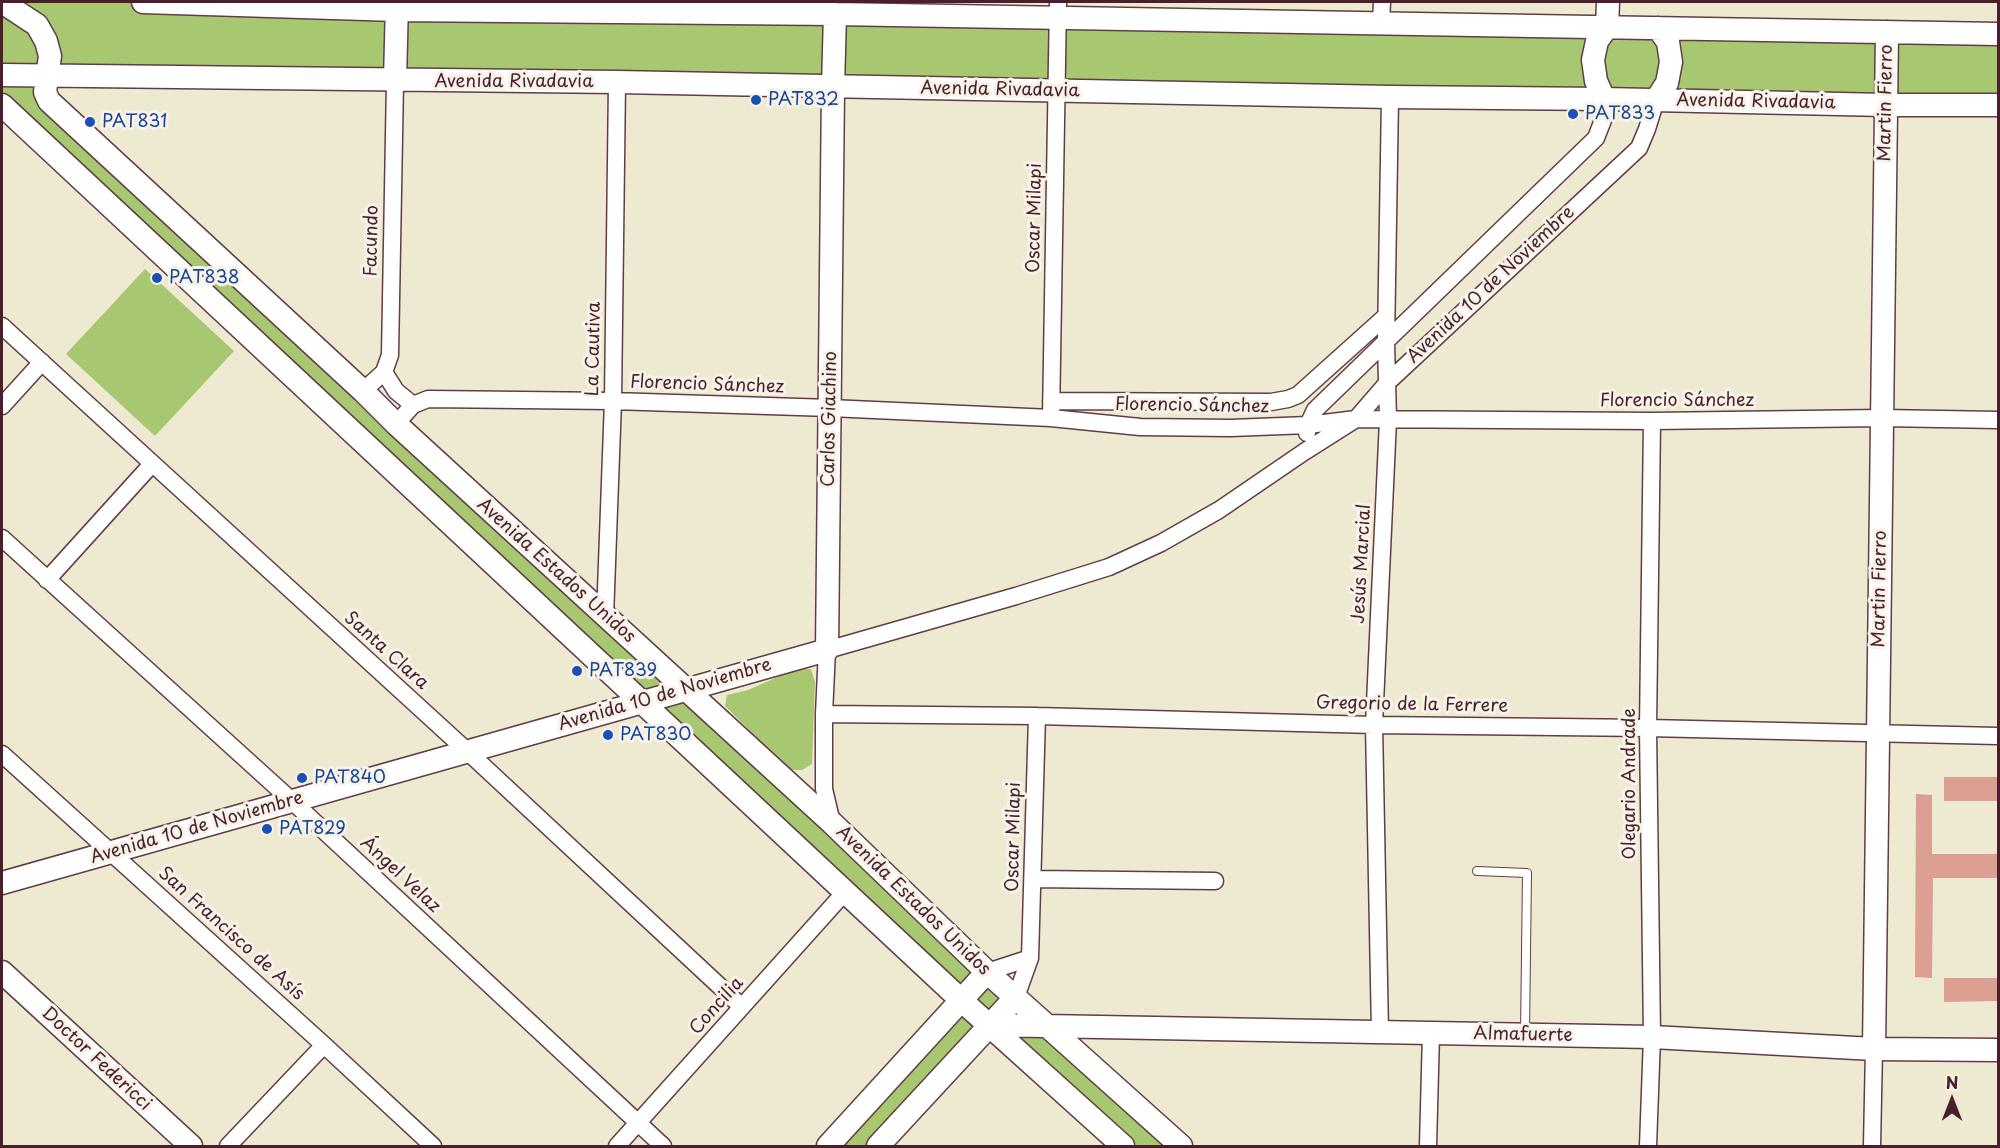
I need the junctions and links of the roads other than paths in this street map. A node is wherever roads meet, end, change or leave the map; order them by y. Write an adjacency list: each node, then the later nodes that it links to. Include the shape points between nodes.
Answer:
1 (2, 2): 13 (main road, Avenida Estados Unidos, via 37,25 42,33 50,56)
2 (143, 2): 4 (main road)
3 (1608, 2): 8 (main road)
4 (397, 6): 5 (main road); 14 (main road)
5 (836, 8): 6 (main road); 16 (main road, Carlos Giachino)
6 (1058, 9): 7 (main road); 17 (street, Oscar Milapi)
7 (1382, 12): 8 (main road)
8 (1608, 27): 9 (main road); 19 (main road, via 1598,41 1593,60)
9 (1658, 28): 10 (main road); 20 (main road, via 1668,42 1671,62 1667,83)
10 (1887, 32): 11 (main road); 22 (main road, Martin Fierro)
11 (1998, 34)
12 (2, 75): 13 (main road, Avenida Rivadavia)
13 (47, 76): 14 (main road, Avenida Rivadavia); 30 (main road, Avenida Estados Unidos, via 45,92 49,101)
14 (395, 81): 15 (main road, Avenida Rivadavia); 28 (street, Facundo, via 390,355)
15 (616, 82): 16 (main road, Avenida Rivadavia); 31 (street, La Cautiva)
16 (833, 87): 17 (main road, Avenida Rivadavia); 34 (main road, Carlos Giachino)
17 (1056, 91): 18 (main road, Avenida Rivadavia); 35 (street, Oscar Milapi)
18 (1390, 97): 19 (main road, Avenida Rivadavia); 24 (street, Jesús Marcial)
19 (1604, 99): 20 (main road, Avenida Rivadavia); 26 (street, Avenida 10 de Noviembre, via 1603,120 1596,138)
20 (1656, 100): 22 (main road, Avenida Rivadavia); 29 (street, Avenida 10 de Noviembre, via 1639,148)
21 (2, 105): 38 (main road, Avenida Estados Unidos)
22 (1886, 105): 23 (main road, Avenida Rivadavia); 36 (main road, Martin Fierro)
23 (1998, 105)
24 (1386, 316): 26 (street, Jesús Marcial); 35 (street, via 1298,395 1288,399)
25 (2, 326): 27 (street, Santa Clara)
26 (1386, 342): 29 (street, Jesús Marcial); 43 (street, Avenida 10 de Noviembre, via 1315,410)
27 (42, 362): 32 (street); 46 (street, Santa Clara)
28 (384, 372): 30 (street); 33 (street, via 396,391)
29 (1388, 382): 37 (street, Avenida 10 de Noviembre); 39 (street, Jesús Marcial)
30 (363, 391): 38 (main road); 42 (main road, Avenida Estados Unidos)
31 (613, 401): 33 (street, Florencio Sánchez, via 428,399); 34 (street, Florencio Sánchez); 49 (street, La Cautiva)
32 (2, 405)
33 (413, 405): 42 (street)
34 (830, 408): 35 (street, Florencio Sánchez); 50 (main road, Carlos Giachino)
35 (1051, 410): 43 (street, Florencio Sánchez, via 1140,427)
36 (1882, 418): 40 (street, Florencio Sánchez); 41 (street, Florencio Sánchez); 57 (main road, Martin Fierro)
37 (1356, 419): 39 (street, Florencio Sánchez); 43 (street, Florencio Sánchez); 44 (street, Avenida 10 de Noviembre)
38 (337, 420): 45 (main road, Avenida Estados Unidos)
39 (1388, 420): 41 (street, Florencio Sánchez); 55 (street, Jesús Marcial)
40 (1998, 420)
41 (1652, 421): 56 (street, Olegario Andrade)
42 (396, 424): 45 (main road); 49 (main road, Avenida Estados Unidos)
43 (1308, 425): 44 (street, Avenida 10 de Noviembre)
44 (1304, 452): 50 (street, Avenida 10 de Noviembre, via 1219,510 1109,567)
45 (373, 453): 52 (main road, Avenida Estados Unidos)
46 (152, 464): 48 (street); 59 (street, Santa Clara)
47 (2, 538): 48 (street, Ángel Velaz)
48 (47, 580): 61 (street, Ángel Velaz)
49 (606, 617): 51 (main road, Avenida Estados Unidos)
50 (827, 650): 51 (main road, Avenida 10 de Noviembre); 53 (street, Carlos Giachino)
51 (687, 688): 52 (main road, Avenida 10 de Noviembre); 62 (main road, Avenida Estados Unidos)
52 (642, 701): 59 (main road, Avenida 10 de Noviembre); 68 (main road, Avenida Estados Unidos)
53 (824, 714): 54 (street, Gregorio de la Ferrere); 62 (street, Carlos Giachino, via 824,789)
54 (1037, 716): 55 (street, Gregorio de la Ferrere); 65 (street, Oscar Milapi)
55 (1374, 725): 56 (street, Gregorio de la Ferrere); 77 (street, Jesús Marcial)
56 (1648, 728): 57 (street, Gregorio de la Ferrere); 80 (street, Olegario Andrade)
57 (1878, 734): 58 (street, Gregorio de la Ferrere); 82 (main road, Martin Fierro)
58 (1998, 736)
59 (467, 751): 61 (main road, Avenida 10 de Noviembre); 74 (street, Santa Clara)
60 (2, 754): 63 (street, San Francisco de Asís)
61 (292, 801): 63 (main road, Avenida 10 de Noviembre); 84 (street, Ángel Velaz)
62 (832, 823): 71 (main road, Avenida Estados Unidos)
63 (111, 852): 67 (main road, Avenida 10 de Noviembre); 81 (street, San Francisco de Asís)
64 (1477, 871): 79 (lane, via 1527,873)
65 (1033, 879): 66 (street); 69 (street, Oscar Milapi)
66 (1215, 881)
67 (2, 884)
68 (845, 892): 73 (main road, Avenida Estados Unidos); 74 (street, Concilia)
69 (1030, 958): 71 (street); 72 (street, Oscar Milapi)
70 (2, 972): 86 (main road, Doctor Federicci)
71 (987, 972): 72 (main road, Avenida Estados Unidos); 73 (main road)
72 (1016, 997): 75 (main road); 76 (main road, Avenida Estados Unidos)
73 (961, 1000): 75 (main road, Avenida Estados Unidos); 91 (main road)
74 (742, 1007): 84 (street, Concilia)
75 (989, 1025): 76 (main road, Almafuerte); 85 (main road); 92 (main road, Avenida Estados Unidos)
76 (1048, 1027): 77 (main road, Almafuerte); 93 (main road, Avenida Estados Unidos)
77 (1380, 1032): 78 (main road, Almafuerte)
78 (1431, 1033): 79 (main road, Almafuerte); 94 (street)
79 (1525, 1035): 80 (main road, Almafuerte)
80 (1652, 1037): 82 (main road, Almafuerte); 95 (street, Olegario Andrade)
81 (324, 1045): 87 (street); 88 (street, San Francisco de Asís)
82 (1874, 1048): 83 (main road, Almafuerte); 96 (street, Martin Fierro)
83 (1998, 1050)
84 (638, 1124): 89 (street, Concilia); 90 (street, Ángel Velaz)
85 (889, 1143)
86 (191, 1146)
87 (228, 1146)
88 (433, 1146)
89 (617, 1146)
90 (663, 1146)
91 (828, 1146)
92 (1123, 1146)
93 (1182, 1146)
94 (1428, 1146)
95 (1648, 1146)
96 (1872, 1146)

